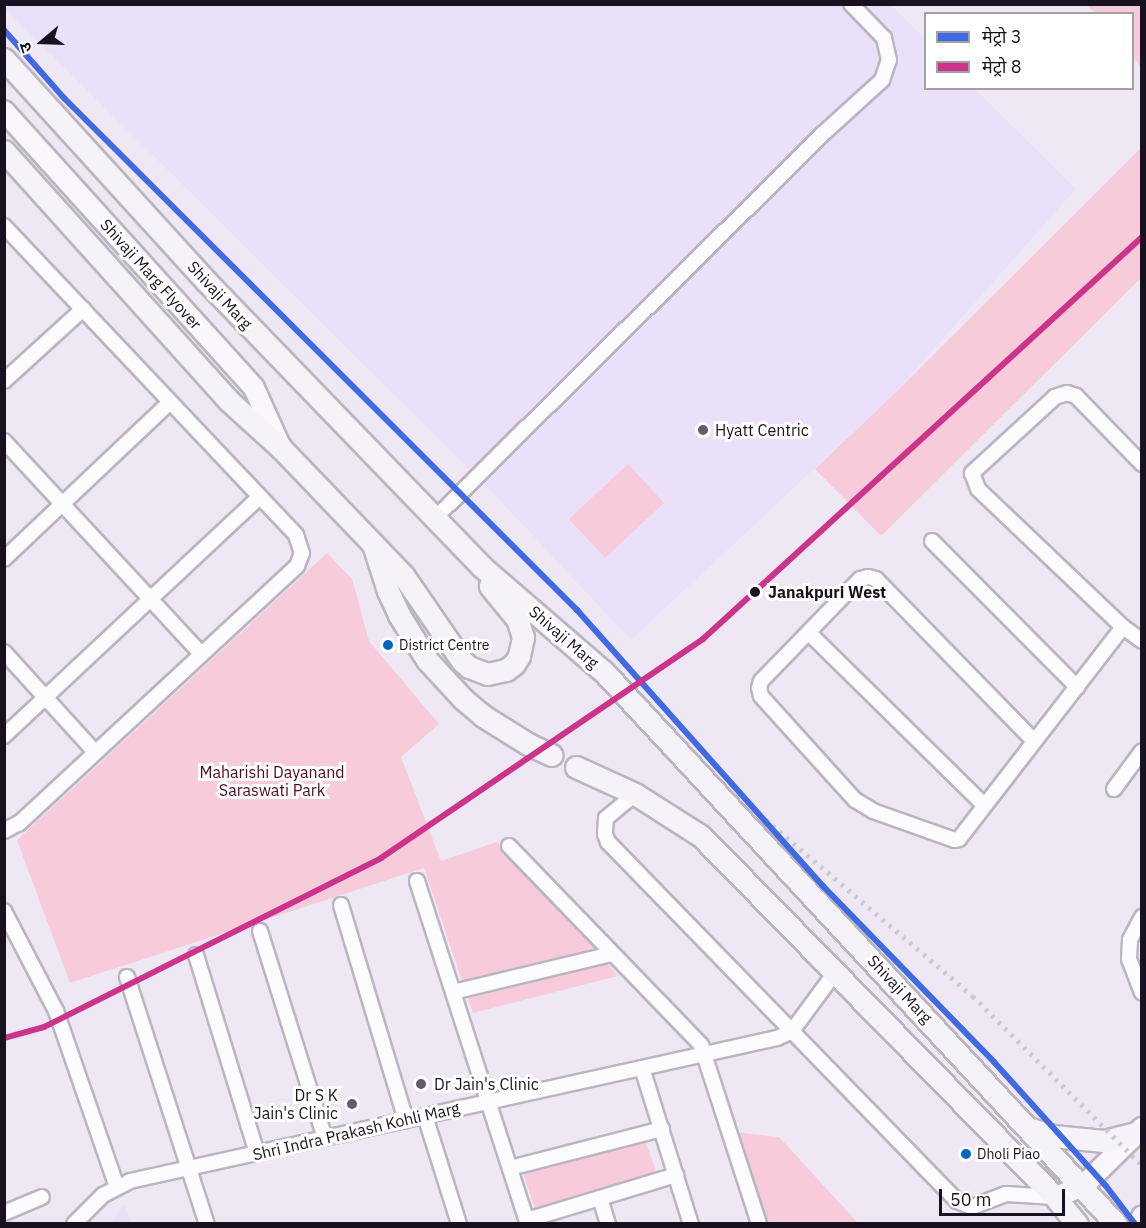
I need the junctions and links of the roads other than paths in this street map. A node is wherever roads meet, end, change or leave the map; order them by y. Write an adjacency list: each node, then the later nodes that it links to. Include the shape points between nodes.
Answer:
1 (851, 4): 14 (street, via 884,38 889,60 882,80)
2 (4, 59): 14 (main road, Shivaji Marg, via 206,281)
3 (4, 111): 10 (main road, Shivaji Marg Flyover, via 254,388)
4 (4, 151): 10 (main road, via 228,400)
5 (4, 226): 6 (street)
6 (83, 309): 7 (street); 8 (street)
7 (4, 381)
8 (170, 402): 12 (street); 13 (street)
9 (4, 441): 13 (street)
10 (281, 448): 15 (main road)
11 (1142, 464): 19 (street, via 1076,396 1067,393 1055,397 972,473 978,489)
12 (259, 496): 18 (street); 23 (street, via 296,535 300,560)
13 (63, 504): 17 (street); 18 (street)
14 (435, 518): 15 (main road, via 521,628 519,656 506,670 487,674 469,668 403,575); 55 (main road, Shivaji Marg, via 481,566 604,672)
15 (373, 541): 30 (main road, via 388,591 427,660 483,716)
16 (932, 541): 24 (street)
17 (4, 559)
18 (150, 599): 23 (street); 25 (street)
19 (1123, 627): 21 (street); 24 (street)
20 (809, 633): 27 (street, via 860,579 876,579); 34 (street); 34 (street, via 761,681 761,696 855,800 873,811 952,840 958,839)
21 (1142, 641)
22 (4, 652): 25 (street)
23 (200, 653): 29 (street)
24 (1077, 687): 27 (street)
25 (46, 697): 26 (street); 29 (street)
26 (4, 736)
27 (1034, 741): 34 (street)
28 (1142, 751): 32 (street)
29 (95, 752): 35 (street, via 19,823)
30 (552, 755)
31 (576, 767): 33 (main road)
32 (1114, 789)
33 (635, 794): 44 (main road, via 701,836); 48 (street, via 606,818 608,842)
34 (984, 805)
35 (4, 831)
36 (509, 846): 42 (street)
37 (417, 881): 46 (street)
38 (341, 905): 53 (street)
39 (4, 911): 62 (street, via 56,1011)
40 (1142, 916): 47 (street, via 1130,940 1129,959)
41 (260, 931): 57 (street)
42 (611, 954): 46 (street); 49 (street, via 701,1045)
43 (196, 955): 58 (street)
44 (834, 974): 48 (street); 65 (main road)
45 (128, 977): 59 (street)
46 (453, 992): 51 (street)
47 (1142, 993)
48 (792, 1031): 49 (street, Shri Indra Prakash Kohli Marg); 65 (street, via 957,1201 972,1207 1006,1194)
49 (705, 1054): 50 (street, Shri Indra Prakash Kohli Marg); 76 (street)
50 (642, 1068): 51 (street, Shri Indra Prakash Kohli Marg); 54 (street)
51 (489, 1102): 52 (street, Shri Indra Prakash Kohli Marg); 60 (street)
52 (425, 1116): 53 (street, Shri Indra Prakash Kohli Marg); 73 (street)
53 (406, 1120): 57 (street, Shri Indra Prakash Kohli Marg)
54 (662, 1129): 60 (street); 61 (street)
55 (1030, 1129): 56 (main road, via 1053,1136 1104,1141); 63 (main road, Shivaji Marg)
56 (1140, 1135): 63 (main road)
57 (326, 1138): 58 (street, Shri Indra Prakash Kohli Marg)
58 (256, 1153): 59 (street, Shri Indra Prakash Kohli Marg)
59 (189, 1168): 62 (street, Shri Indra Prakash Kohli Marg); 72 (street)
60 (510, 1168): 70 (street)
61 (676, 1175): 66 (street); 75 (street)
62 (117, 1187): 71 (street, Shri Indra Prakash Kohli Marg, via 84,1211)
63 (1086, 1189): 65 (main road); 69 (main road); 77 (main road, Shivaji Marg)
64 (42, 1197): 67 (street)
65 (1055, 1197): 69 (main road)
66 (600, 1198): 70 (street); 74 (street)
67 (4, 1213)
68 (1142, 1216): 78 (main road)
69 (1073, 1219)
70 (528, 1222)
71 (74, 1224)
72 (207, 1224)
73 (459, 1224)
74 (608, 1224)
75 (691, 1224)
76 (759, 1224)
77 (1116, 1224)
78 (1140, 1224)

